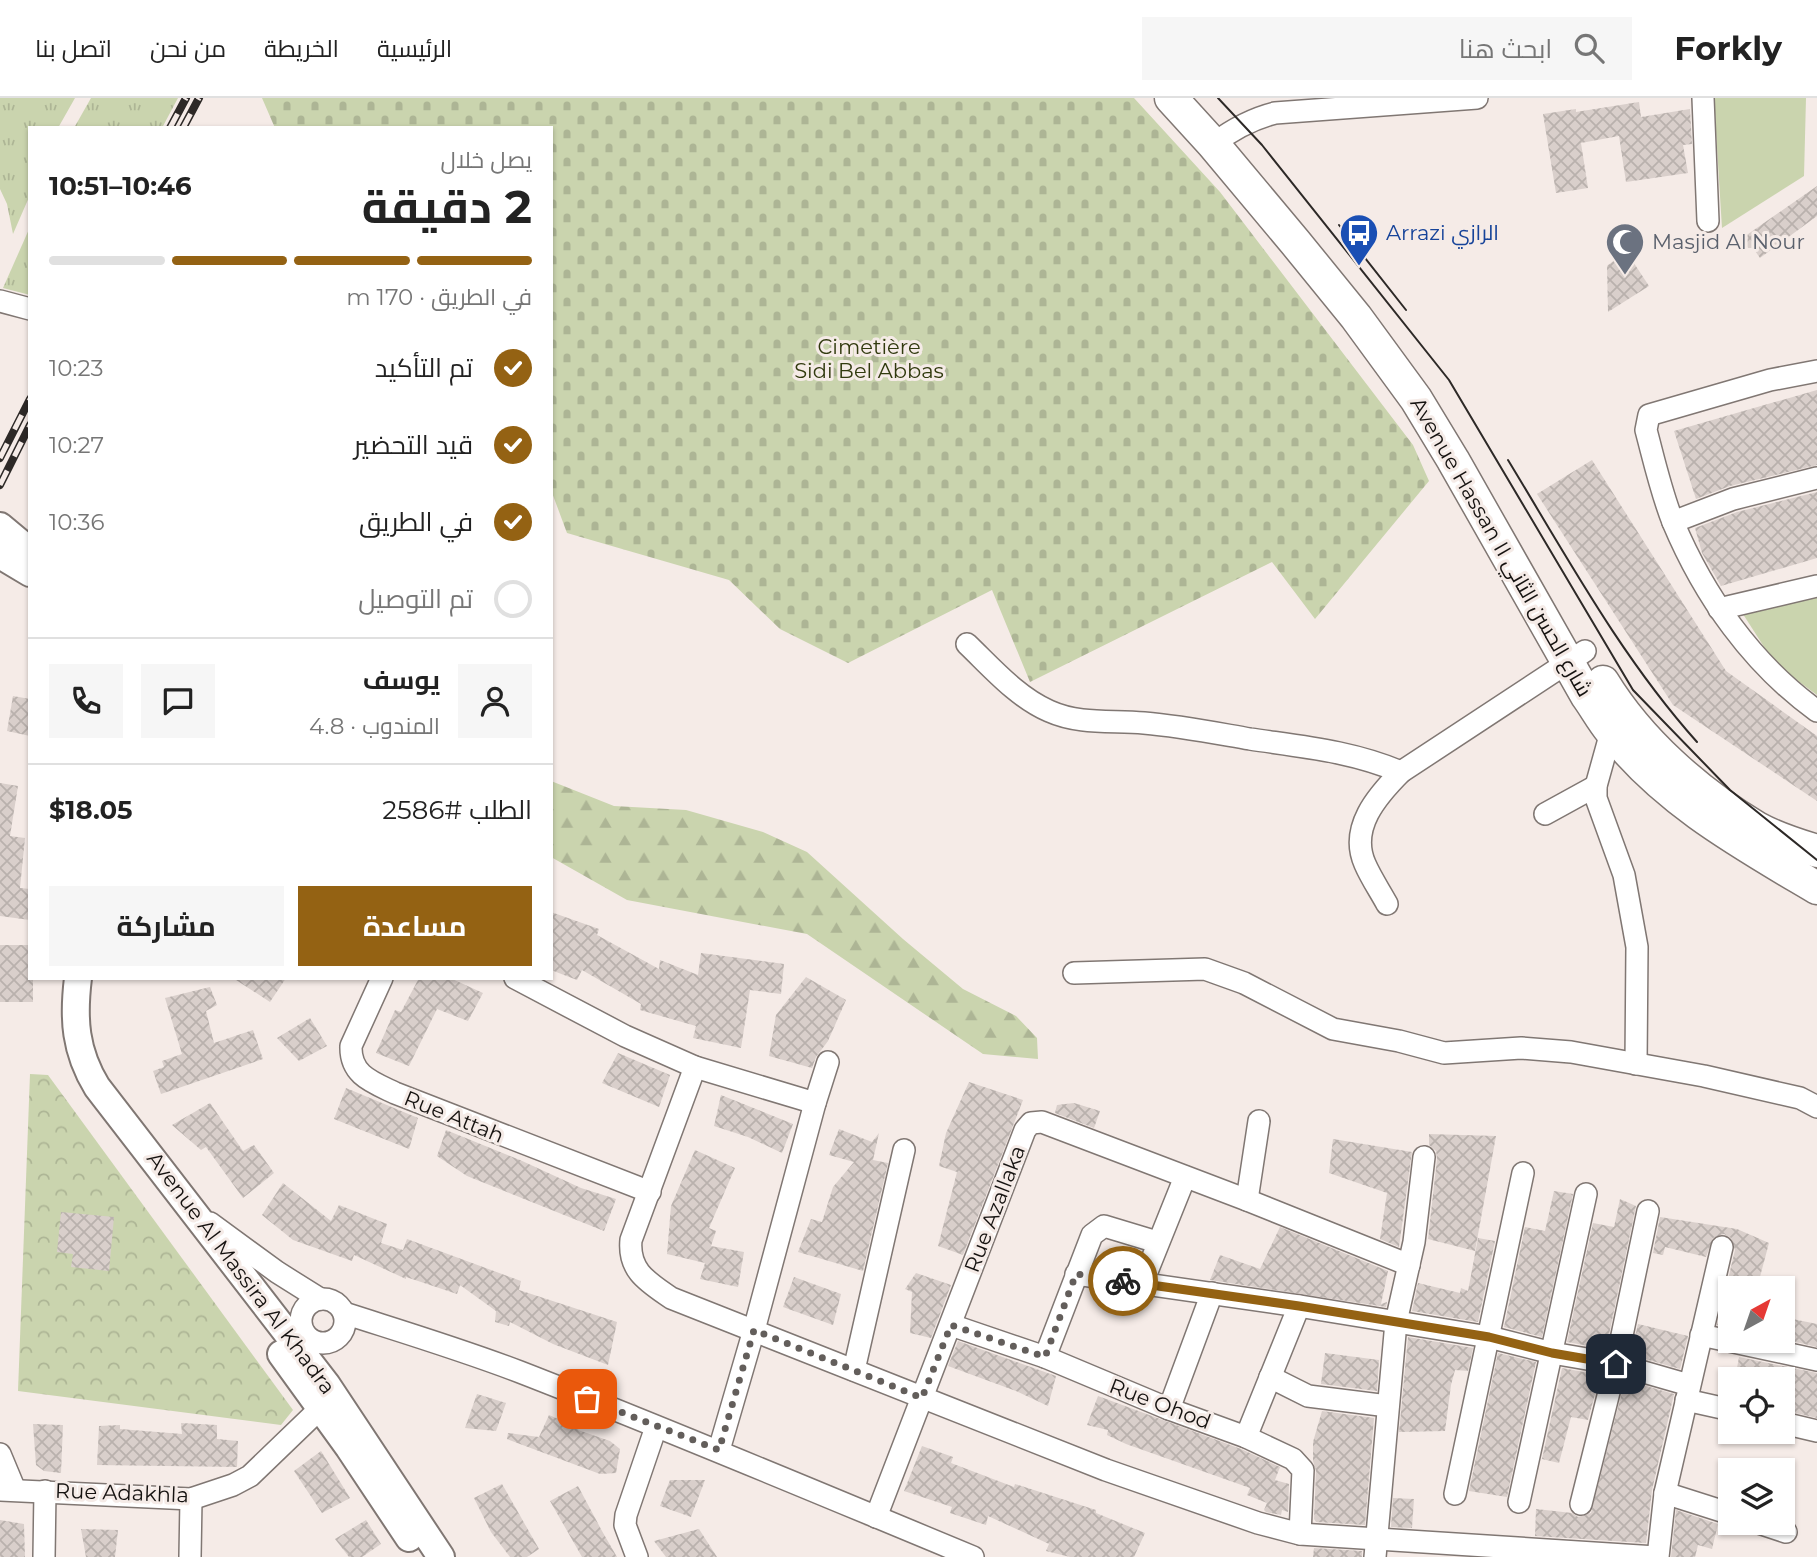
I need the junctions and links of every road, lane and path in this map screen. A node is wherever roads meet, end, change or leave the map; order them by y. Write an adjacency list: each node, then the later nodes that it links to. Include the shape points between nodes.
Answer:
1 (1171, 98): 5 (highway, Avenue Hassan II شارع الحسن الثاني)
2 (1197, 98): 5 (highway, Avenue Hassan II شارع الحسن الثاني)
3 (1477, 98): 5 (street, via 1275,113 1252,119)
4 (1703, 98): 6 (street)
5 (1221, 138): 18 (highway, Avenue Hassan II شارع الحسن الثاني, via 1416,399)
6 (1708, 221)
7 (0, 301): 8 (street)
8 (28, 308)
9 (1817, 371): 11 (street, via 1649,415 1646,430)
10 (1817, 478): 11 (street, via 1733,499)
11 (1673, 522): 16 (street)
12 (0, 526): 14 (main road)
13 (0, 542): 14 (main road)
14 (19, 564)
15 (1817, 586): 16 (street)
16 (1718, 609): 19 (street, via 1770,671)
17 (967, 644): 21 (street, via 1031,702 1069,718 1145,723 1342,752)
18 (1576, 657): 20 (highway, Avenue Hassan II شارع الحسن الثاني); 21 (street); 24 (highway, Avenue Hassan II شارع الحسن الثاني, via 1650,742 1724,806 1759,829)
19 (1817, 711)
20 (1611, 732): 22 (street); 25 (highway, Avenue Hassan II شارع الحسن الثاني, via 1671,793)
21 (1401, 772): 26 (street, via 1366,814 1361,838 1364,862)
22 (1596, 786): 23 (street); 33 (street, via 1596,798 1624,875 1637,947)
23 (1545, 814)
24 (1817, 851)
25 (1817, 888)
26 (1387, 904)
27 (1074, 972): 33 (street, via 1205,970 1244,984 1333,1029 1444,1053 1521,1048)
28 (61, 980): 61 (main road, Avenue Al Massira Al Khadra, via 61,1037 78,1083 223,1272)
29 (78, 980): 45 (main road, Avenue Al Massira Al Khadra, via 75,1024 88,1072)
30 (381, 980): 42 (street, Rue Attah, via 351,1046 361,1076)
31 (519, 980): 34 (street)
32 (828, 1062): 35 (street)
33 (1636, 1064): 36 (street, via 1800,1098)
34 (695, 1067): 35 (street); 42 (street)
35 (815, 1103): 58 (street)
36 (1817, 1107)
37 (1259, 1121): 44 (street)
38 (904, 1150): 66 (street)
39 (1424, 1157): 49 (street)
40 (1523, 1173): 60 (street)
41 (1185, 1177): 44 (street, Rue Azallaka); 47 (street); 57 (street, Rue Azallaka, via 1042,1122 1031,1123)
42 (650, 1192): 58 (street, via 631,1240 631,1261 649,1283 671,1298)
43 (1586, 1194): 62 (street)
44 (1248, 1200): 49 (street, Rue Azallaka)
45 (193, 1209): 53 (street); 61 (main road, Avenue Al Massira Al Khadra)
46 (1648, 1211): 65 (street)
47 (1157, 1242): 50 (street, via 1104,1226 1092,1236); 51 (street)
48 (1722, 1247): 59 (street)
49 (1409, 1265): 56 (street)
50 (1076, 1274): 51 (street); 63 (street)
51 (1142, 1284): 52 (street)
52 (1212, 1293): 54 (street); 73 (street)
53 (320, 1299): 55 (street, via 334,1302); 61 (street, via 303,1311)
54 (1299, 1306): 56 (street); 67 (street)
55 (344, 1313): 61 (street, via 341,1334 332,1341); 75 (street, via 519,1372)
56 (1396, 1322): 60 (street); 72 (street)
57 (951, 1325): 63 (street, Rue Ohod); 69 (street, Rue Azallaka)
58 (754, 1330): 66 (street); 78 (street)
59 (1701, 1335): 64 (street); 68 (street)
60 (1489, 1337): 62 (street); 83 (street)
61 (293, 1342): 70 (main road, Avenue Al Massira Al Khadra)
62 (1552, 1353): 65 (street); 85 (street)
63 (1045, 1357): 73 (street, Rue Ohod)
64 (1817, 1360)
65 (1616, 1364): 68 (street); 86 (street)
66 (854, 1370): 69 (street)
67 (1270, 1377): 72 (street, via 1308,1396); 77 (street)
68 (1687, 1393): 71 (street); 82 (street)
69 (922, 1398): 88 (street, Rue Azallaka); 89 (street, via 1186,1499)
70 (328, 1402): 84 (street, Rue Adakhla, via 250,1476); 93 (main road, Avenue Al Massira Al Khadra); 94 (main road, Avenue Al Massira Al Khadra)
71 (1718, 1405)
72 (1388, 1406): 90 (street)
73 (1169, 1409): 77 (street, Rue Ohod)
74 (1795, 1425): 76 (street)
75 (656, 1427): 78 (street); 95 (street, via 626,1515 625,1525)
76 (1817, 1430)
77 (1246, 1437): 89 (street, Rue Ohod, via 1293,1459 1303,1470)
78 (719, 1450): 88 (street)
79 (0, 1454): 80 (street)
80 (7, 1490): 81 (street, Rue Adakhla)
81 (46, 1491): 84 (street, Rue Adakhla); 91 (street)
82 (1665, 1493): 87 (street); 97 (street)
83 (1455, 1494)
84 (191, 1499): 92 (street)
85 (1519, 1503)
86 (1581, 1504)
87 (1718, 1510)
88 (876, 1517): 96 (street)
89 (1300, 1534): 90 (street)
90 (1375, 1548): 97 (street)
91 (44, 1557)
92 (190, 1557)
93 (421, 1557)
94 (441, 1557)
95 (637, 1557)
96 (973, 1557)
97 (1657, 1557)

